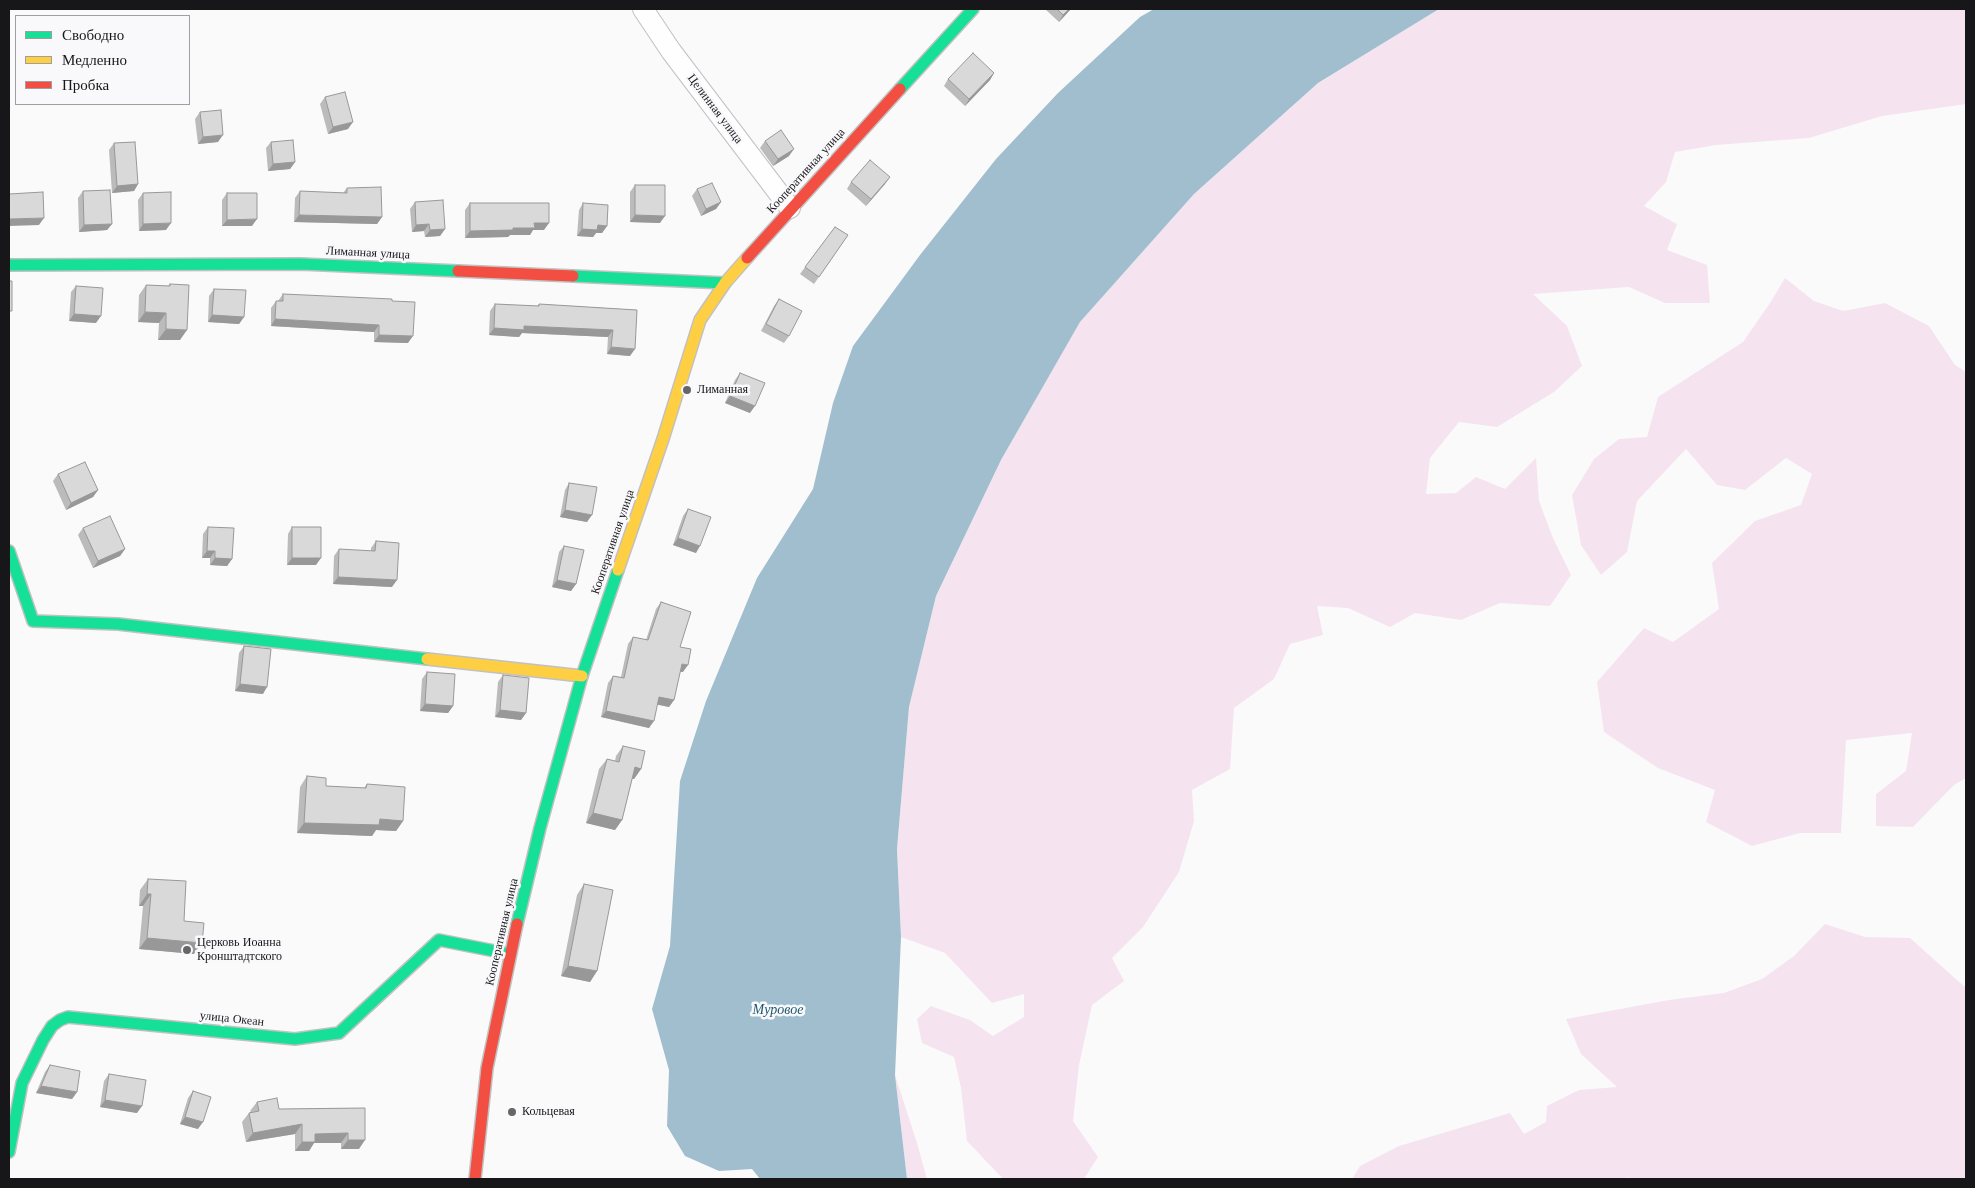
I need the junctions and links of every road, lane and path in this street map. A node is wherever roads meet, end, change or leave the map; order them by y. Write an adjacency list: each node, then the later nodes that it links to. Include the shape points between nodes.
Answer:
1 (643, 9): 3 (street, Целинная улица)
2 (973, 9): 3 (street, Кооперативная улица)
3 (790, 208): 5 (street, Кооперативная улица)
4 (9, 265): 5 (street, Лиманная улица, via 301,264)
5 (725, 283): 7 (street, Кооперативная улица, via 700,320)
6 (9, 551): 7 (street, via 33,621 118,624)
7 (582, 676): 8 (street, Кооперативная улица, via 540,828)
8 (510, 954): 9 (street, улица Океан, via 439,940 339,1033 295,1039 68,1017 60,1020 52,1026 22,1083); 10 (street, Кооперативная улица, via 487,1068)
9 (9, 1152)
10 (475, 1179)

